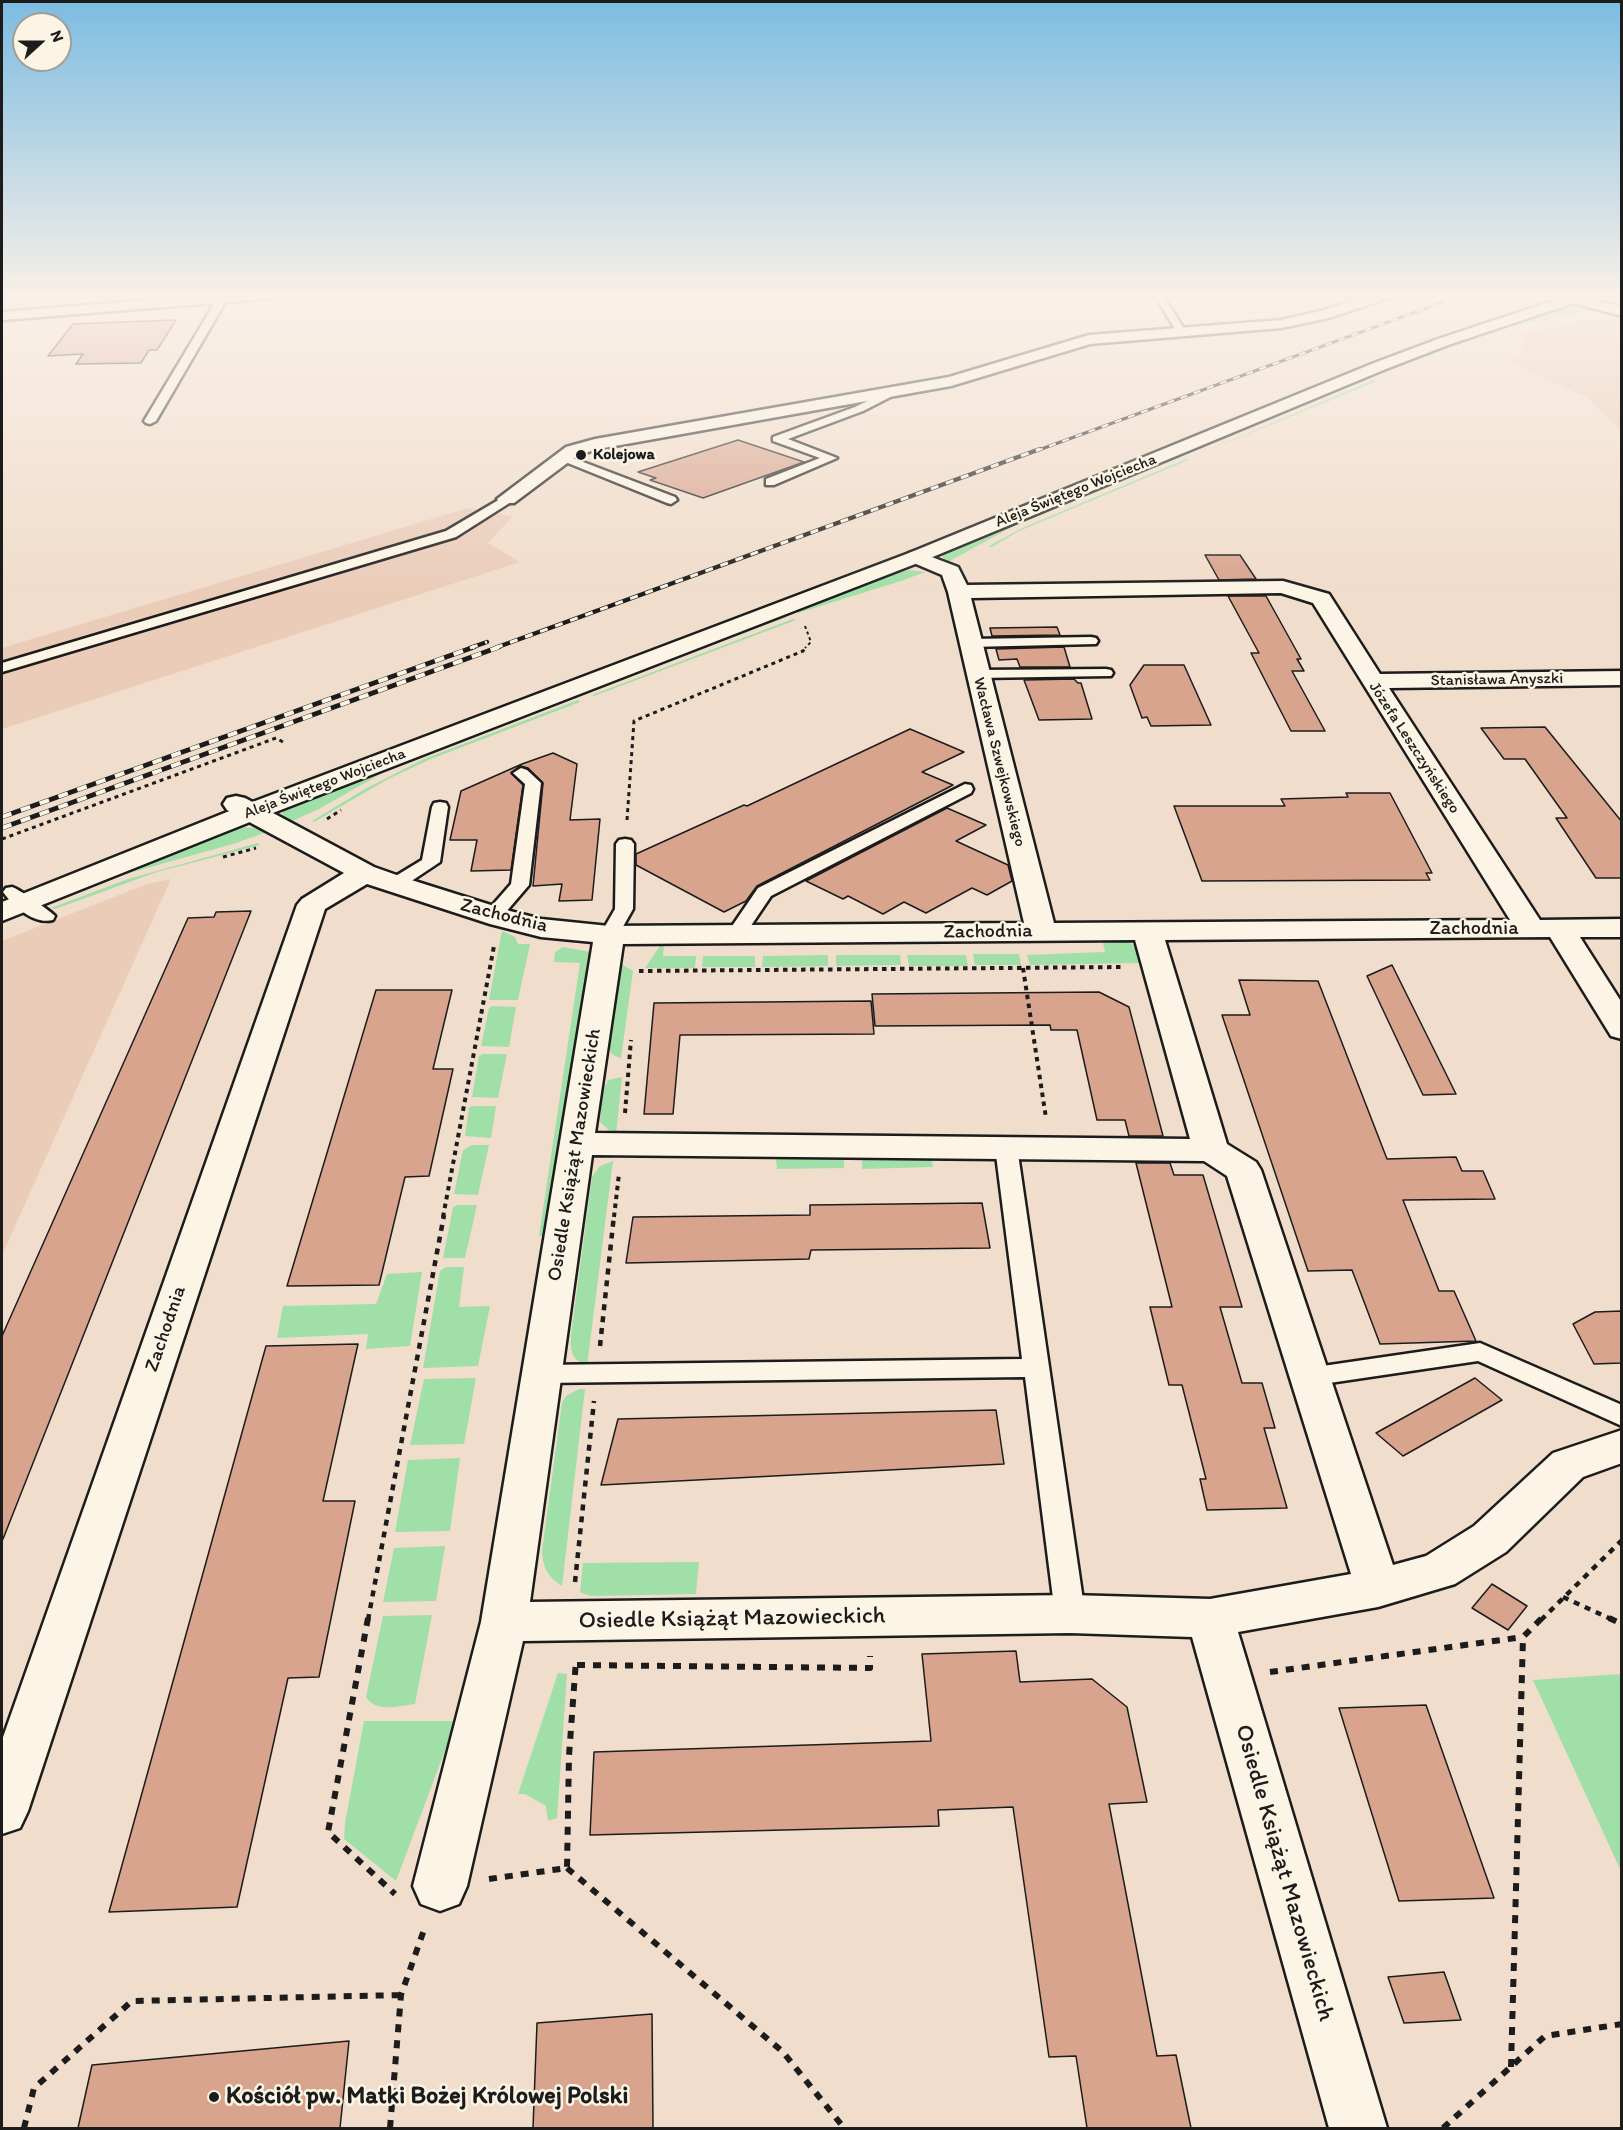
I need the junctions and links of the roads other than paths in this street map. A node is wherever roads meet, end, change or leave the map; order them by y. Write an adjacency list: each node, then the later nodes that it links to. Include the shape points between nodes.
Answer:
1 (167, 393): 5 (lane)
2 (880, 393): 6 (street, via 595,444)
3 (889, 393): 7 (lane, via 859,409 777,439 831,458)
4 (1313, 393): 10 (street, Aleja Świętego Wojciecha)
5 (150, 422)
6 (562, 457): 8 (street); 9 (lane)
7 (770, 482)
8 (507, 499): 14 (lane, via 451,534)
9 (670, 500)
10 (916, 557): 11 (street, Wacława Szwejkowskiego, via 951,571); 22 (street, Aleja Świętego Wojciecha, via 595,681)
11 (959, 592): 13 (street, Wacława Szwejkowskiego); 18 (street, Józefa Leszczyńskiego, via 1283,587 1321,599)
12 (1091, 641): 13 (lane)
13 (970, 643): 16 (street, Wacława Szwejkowskiego)
14 (2, 668)
15 (1106, 673): 16 (lane)
16 (977, 674): 29 (street, Wacława Szwejkowskiego)
17 (1622, 678): 18 (street, Stanisława Anyszki)
18 (1372, 681): 28 (street, Józefa Leszczyńskiego)
19 (521, 773): 26 (lane, via 533,783 520,885)
20 (965, 789): 32 (lane, via 764,892)
21 (440, 807): 24 (lane, via 431,862)
22 (243, 808): 24 (street, Zachodnia); 25 (street, Aleja Świętego Wojciecha)
23 (625, 844): 31 (lane, via 624,909)
24 (379, 879): 26 (street, Zachodnia); 46 (street, Zachodnia, via 312,905)
25 (17, 904)
26 (496, 917): 31 (street, Zachodnia, via 541,928)
27 (1622, 928): 28 (street, Zachodnia)
28 (1545, 929): 30 (street, Zachodnia); 33 (street, Józefa Leszczyńskiego)
29 (1041, 931): 30 (street, Zachodnia); 32 (street, Zachodnia)
30 (1147, 931): 36 (street)
31 (609, 935): 32 (street, Zachodnia); 34 (street, Osiedle Książąt Mazowieckich)
32 (735, 935)
33 (1622, 1029)
34 (576, 1144): 35 (street); 38 (street, Osiedle Książąt Mazowieckich)
35 (1006, 1147): 36 (street); 37 (lane)
36 (1211, 1150): 39 (street, via 1243,1170)
37 (1036, 1368): 38 (lane); 43 (lane)
38 (541, 1374): 45 (street, Osiedle Książąt Mazowieckich)
39 (1309, 1377): 40 (lane, via 1480,1352); 42 (street)
40 (1622, 1416)
41 (1622, 1446): 42 (street, Osiedle Książąt Mazowieckich, via 1568,1465 1490,1539 1438,1571)
42 (1378, 1588): 44 (street, Osiedle Książąt Mazowieckich)
43 (1070, 1614): 44 (street, Osiedle Książąt Mazowieckich); 45 (street, Osiedle Książąt Mazowieckich)
44 (1210, 1618): 48 (street, Osiedle Książąt Mazowieckich)
45 (504, 1622): 47 (street)
46 (2, 1811)
47 (440, 1886)
48 (1358, 2128)

